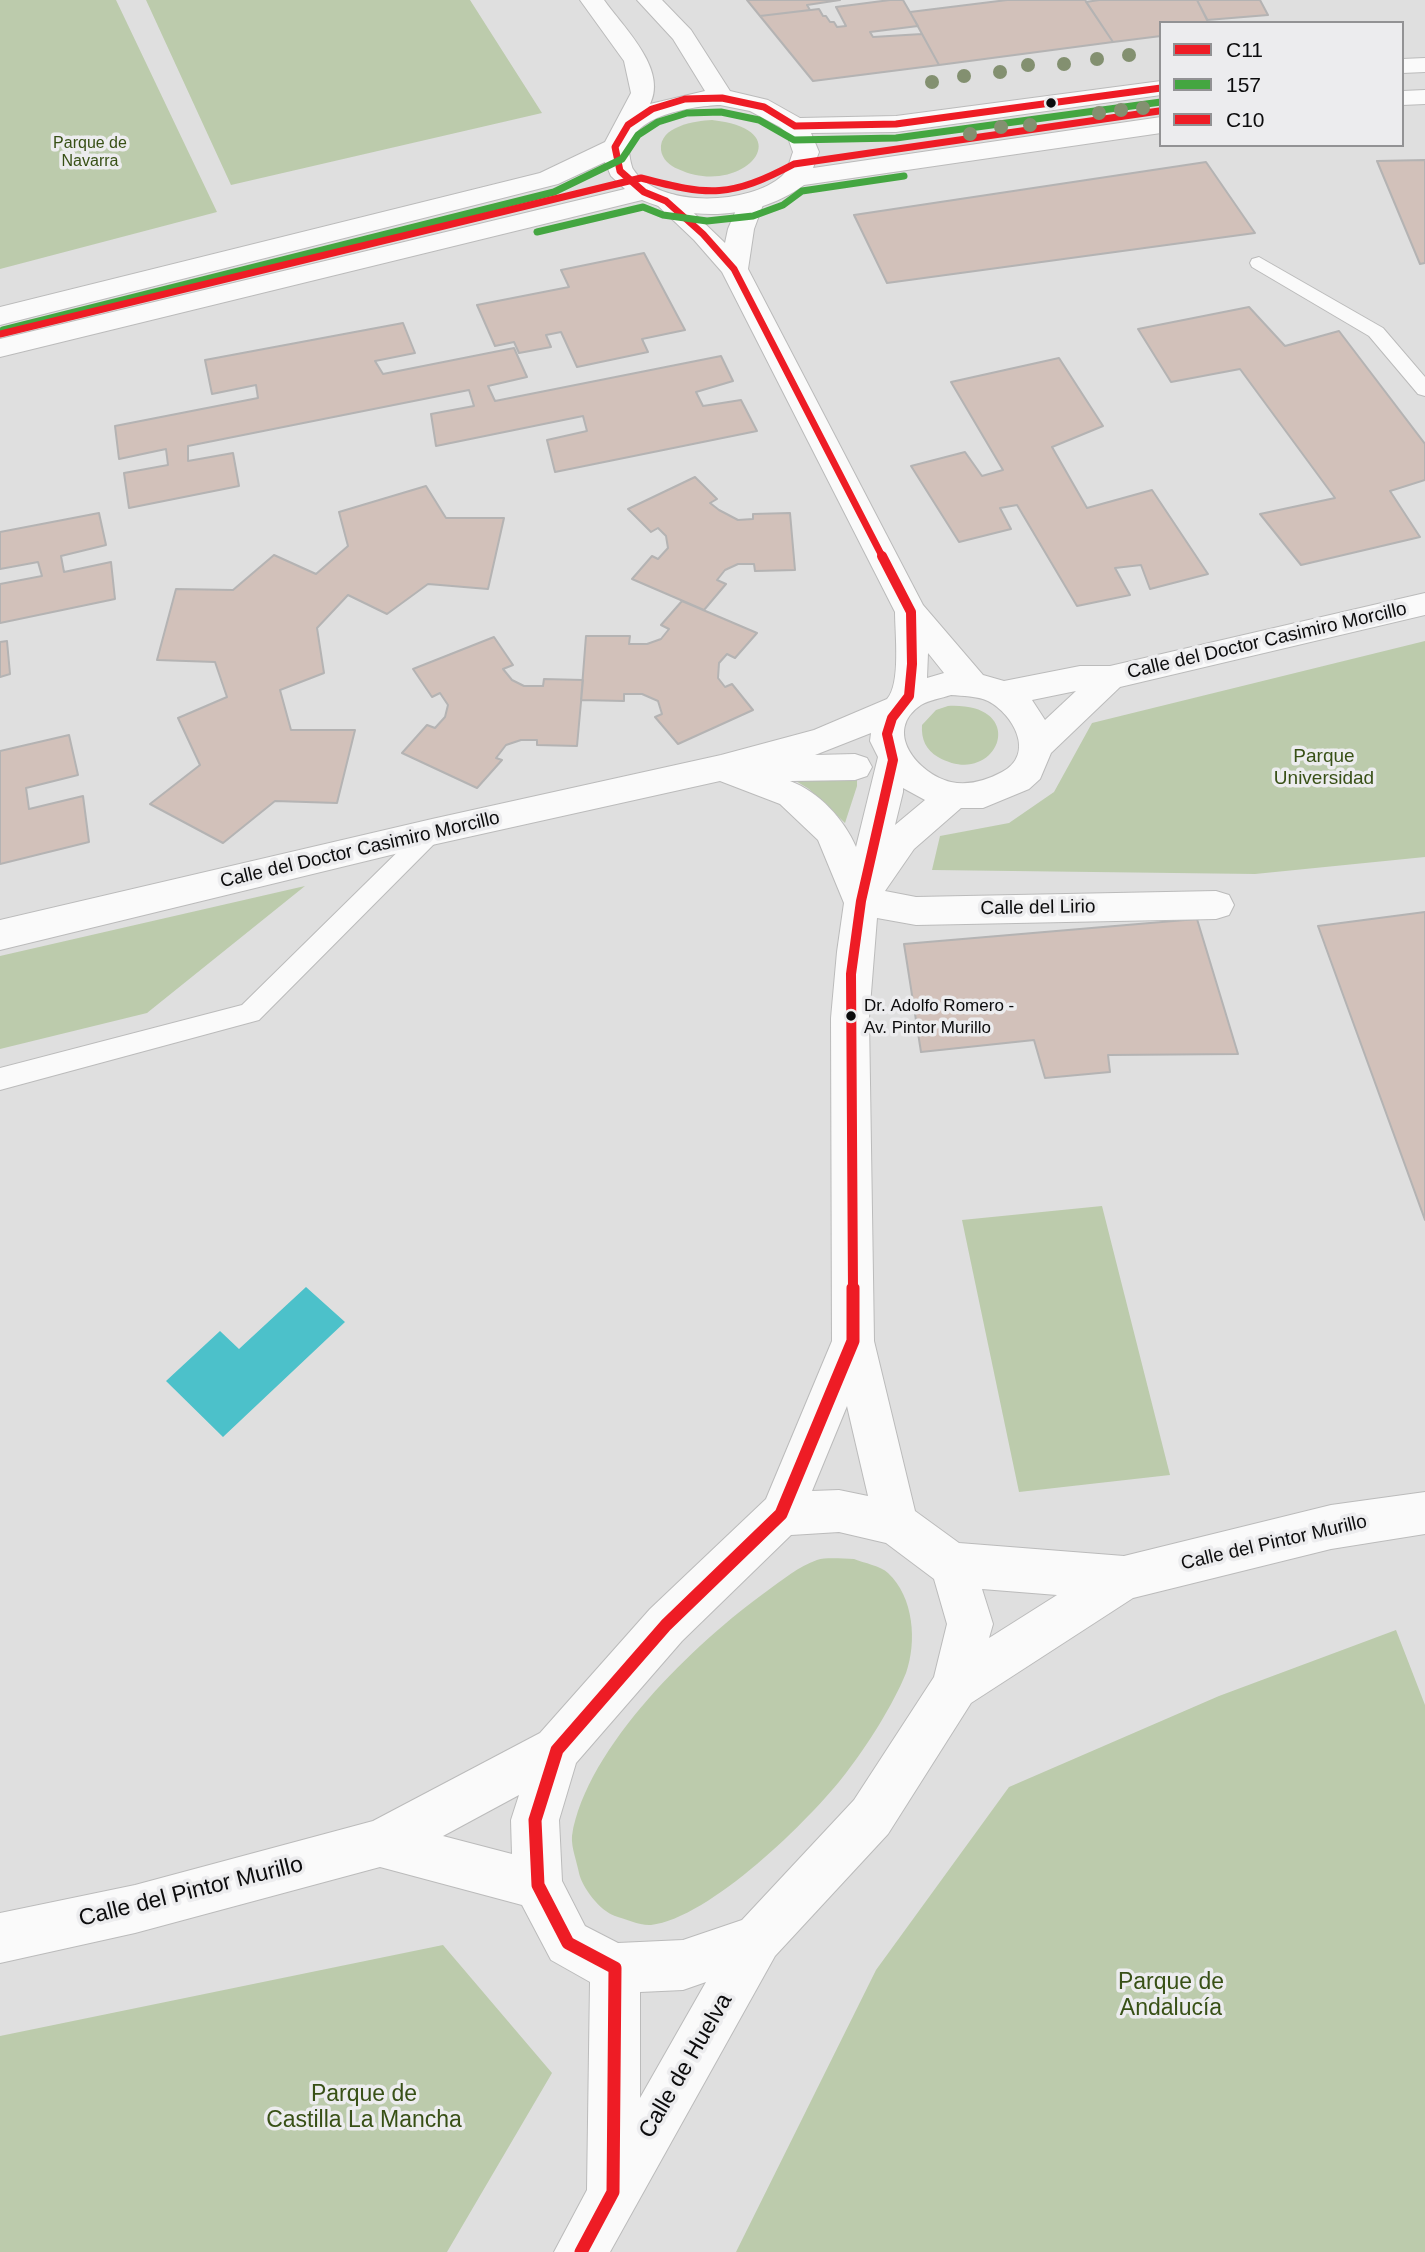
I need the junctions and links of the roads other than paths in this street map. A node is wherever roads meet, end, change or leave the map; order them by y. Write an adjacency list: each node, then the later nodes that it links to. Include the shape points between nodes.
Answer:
1 (592, 0): 11 (street, via 636,61 643,93)
2 (649, 0): 7 (street, via 683,35)
3 (1425, 65): 4 (street)
4 (1404, 66)
5 (1159, 88): 10 (street, via 896,124)
6 (1425, 97): 8 (street)
7 (722, 98): 10 (street, via 764,107); 11 (street, via 652,109)
8 (1404, 98)
9 (1159, 125): 12 (street)
10 (795, 126): 12 (street, via 806,152)
11 (621, 136): 13 (street, via 621,171); 17 (street, via 549,179)
12 (796, 178): 14 (street)
13 (655, 197): 14 (street, via 708,207); 16 (street, via 703,234); 18 (street)
14 (751, 202): 16 (street)
15 (1259, 262): 19 (lane, via 1376,332)
16 (734, 269): 21 (street)
17 (0, 316)
18 (0, 348)
19 (1425, 390)
20 (1425, 604): 22 (street, Calle del Doctor Casimiro Morcillo)
21 (911, 612): 23 (street); 24 (street, via 912,664)
22 (1110, 678): 23 (street, Calle del Doctor Casimiro Morcillo); 25 (street, Calle del Doctor Casimiro Morcillo)
23 (987, 690): 24 (street, via 950,683 928,687); 25 (street, via 1029,717)
24 (902, 703): 26 (street, via 888,723 886,739); 28 (street, Calle del Doctor Casimiro Morcillo, via 823,740)
25 (1037, 747): 29 (street, via 1019,779 1000,790)
26 (893, 760): 29 (street, via 908,777 929,789); 31 (street)
27 (855, 767): 28 (street, Calle del Doctor Casimiro Morcillo)
28 (721, 768): 30 (street, Calle del Doctor Casimiro Morcillo); 31 (street, via 792,795 832,832)
29 (954, 795): 31 (street, via 902,839)
30 (432, 832): 33 (street, Calle del Doctor Casimiro Morcillo); 34 (lane, via 250,1013)
31 (861, 901): 32 (street, Calle del Lirio, via 916,911); 35 (street, via 850,996)
32 (1216, 905)
33 (0, 935)
34 (0, 1079)
35 (853, 1341): 37 (street); 38 (street)
36 (1425, 1513): 40 (street, Calle del Pintor Murillo, via 1331,1527)
37 (781, 1514): 38 (street, via 839,1511); 42 (street, via 666,1625)
38 (897, 1524): 39 (street)
39 (952, 1565): 40 (street, Calle del Pintor Murillo); 41 (street, via 970,1624)
40 (1124, 1578): 41 (street, Calle del Pintor Murillo)
41 (955, 1687): 46 (street, Calle de Huelva, via 871,1817)
42 (556, 1750): 43 (street, Calle del Pintor Murillo); 44 (street, via 536,1820)
43 (380, 1843): 44 (street, Calle del Pintor Murillo); 45 (street, Calle del Pintor Murillo, via 135,1909)
44 (538, 1885): 47 (street, via 568,1942)
45 (0, 1938)
46 (758, 1939): 47 (street, via 683,1965); 48 (street, Calle de Huelva)
47 (615, 1968): 48 (street, Calle de Huelva)
48 (613, 2192): 49 (street, Calle de Huelva)
49 (581, 2252)

